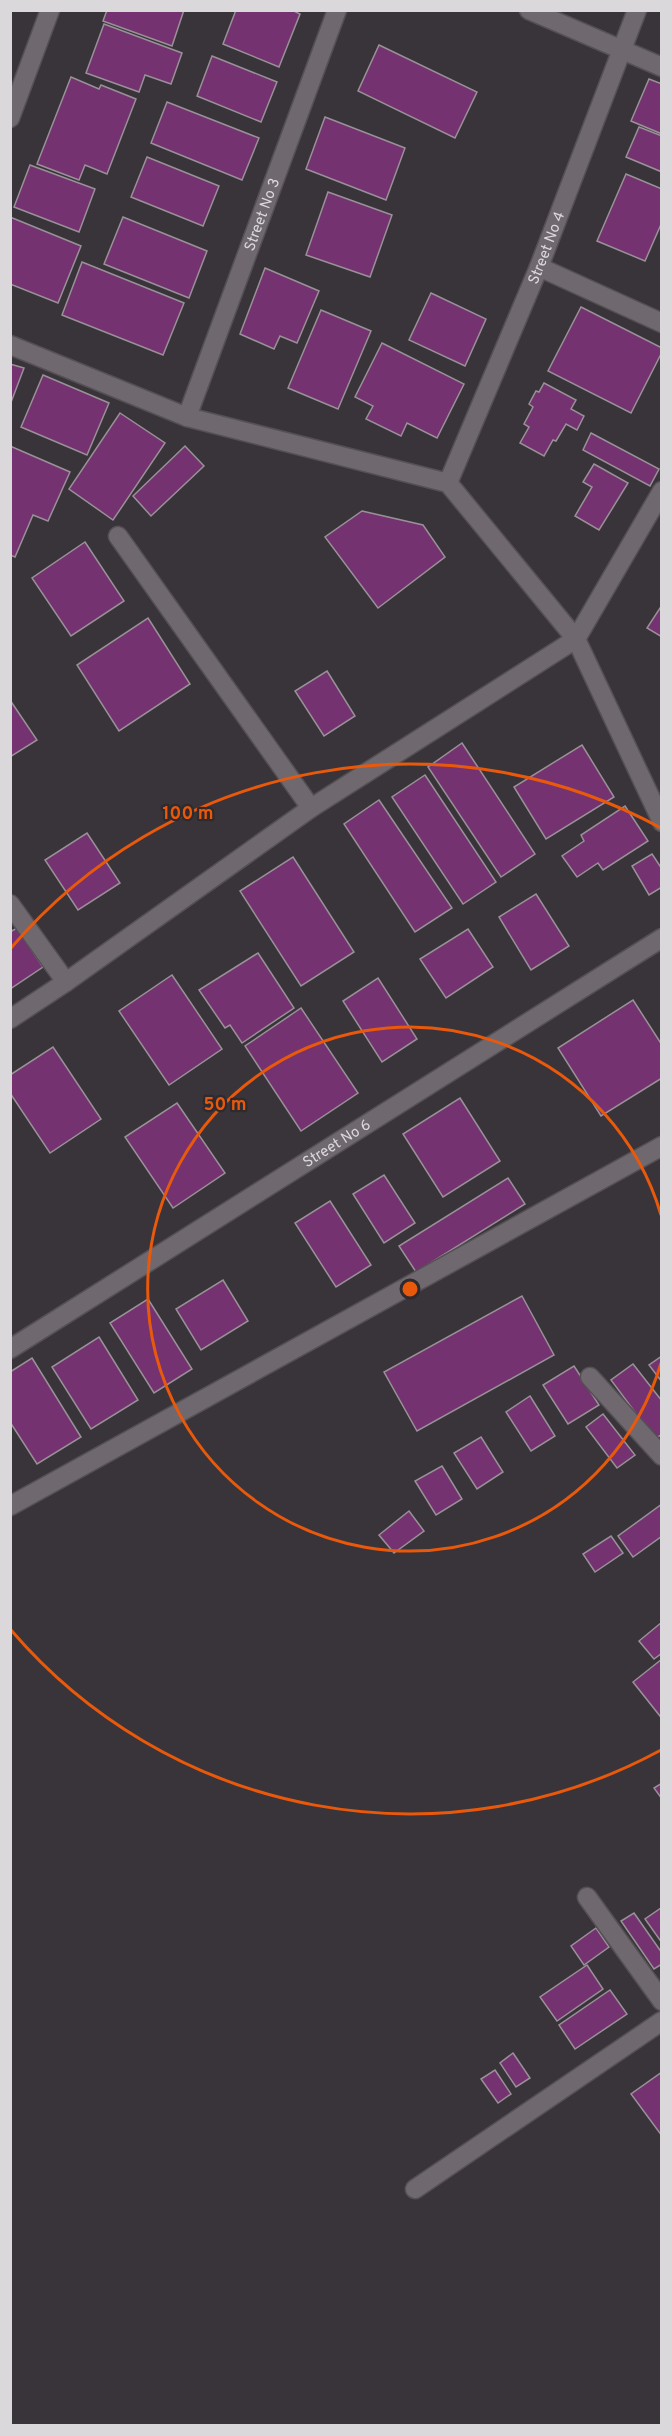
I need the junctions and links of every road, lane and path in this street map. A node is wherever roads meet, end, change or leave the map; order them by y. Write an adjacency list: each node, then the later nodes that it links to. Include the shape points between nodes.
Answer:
1 (50, 10): 7 (street)
2 (337, 10): 11 (street, Street No 3)
3 (529, 10): 5 (street)
4 (637, 10): 5 (street, Street No 4)
5 (621, 51): 6 (street); 8 (street, Street No 4)
6 (662, 67)
7 (10, 118)
8 (539, 267): 9 (street); 12 (street, Street No 4)
9 (662, 323)
10 (10, 345): 11 (street)
11 (187, 417): 12 (street)
12 (448, 483): 15 (street)
13 (662, 491): 15 (street)
14 (118, 536): 16 (street)
15 (576, 639): 16 (street); 17 (street)
16 (311, 807): 20 (street)
17 (662, 822)
18 (10, 904): 20 (street)
19 (662, 938): 23 (street, Street No 6)
20 (66, 982): 21 (street)
21 (10, 1019)
22 (662, 1146): 26 (street)
23 (10, 1349)
24 (590, 1377): 25 (street)
25 (662, 1456)
26 (10, 1506)
27 (587, 1897): 28 (street)
28 (662, 2001)
29 (662, 2022): 30 (street)
30 (415, 2189)

